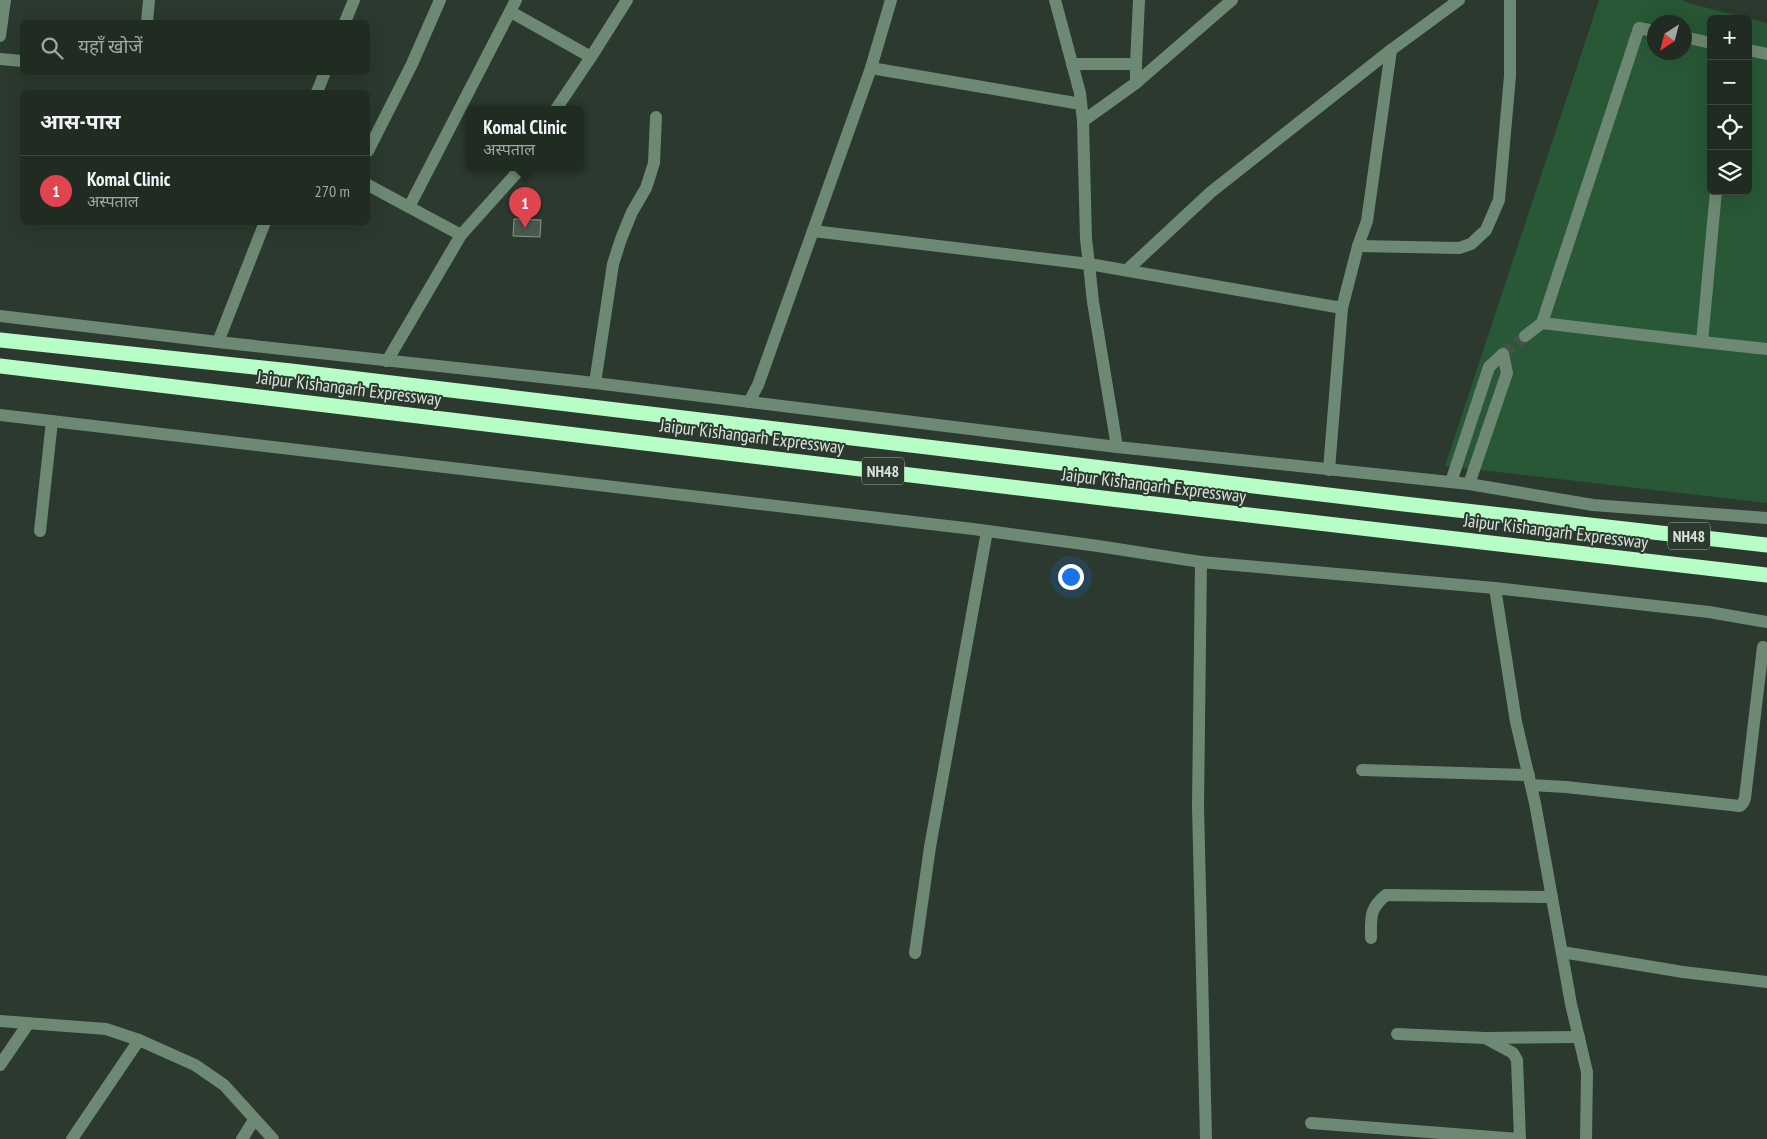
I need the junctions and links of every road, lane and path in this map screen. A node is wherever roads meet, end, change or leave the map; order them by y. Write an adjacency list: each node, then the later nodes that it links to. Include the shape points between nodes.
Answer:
1 (4, 0): 16 (street)
2 (149, 0): 13 (street)
3 (354, 0): 14 (street)
4 (440, 0): 35 (street)
5 (627, 0): 22 (street)
6 (890, 0): 27 (street)
7 (1055, 0): 25 (street)
8 (1139, 0): 26 (street)
9 (1232, 0): 29 (street)
10 (1459, 0): 19 (street)
11 (1510, 0): 43 (street, via 1510,76 1499,200 1486,230 1471,244 1459,248)
12 (513, 6): 22 (street); 39 (street)
13 (147, 20)
14 (346, 20)
15 (1647, 30): 48 (street, via 1638,28)
16 (0, 36)
17 (1692, 39): 18 (street)
18 (1707, 42)
19 (1391, 50): 43 (street, via 1367,221); 45 (street, via 1211,192)
20 (1752, 51): 21 (street)
21 (1767, 54)
22 (591, 57): 32 (street)
23 (0, 59): 24 (street)
24 (20, 61)
25 (1072, 64): 26 (street); 31 (street)
26 (1136, 64): 29 (street)
27 (871, 68): 31 (street); 41 (street)
28 (324, 75): 30 (street)
29 (1136, 83): 34 (street)
30 (318, 90)
31 (1081, 104): 34 (street)
32 (558, 106)
33 (656, 117): 56 (street, via 654,163 646,188 621,239 614,264)
34 (1083, 121): 44 (street)
35 (370, 147)
36 (518, 171): 42 (street)
37 (370, 186): 39 (street)
38 (1716, 195): 52 (street)
39 (409, 207): 42 (street)
40 (264, 225): 51 (street)
41 (813, 231): 44 (street); 57 (street)
42 (461, 235): 54 (street)
43 (1358, 246): 46 (street)
44 (1089, 264): 45 (street); 60 (street)
45 (1127, 270): 46 (street)
46 (1342, 308): 61 (street)
47 (0, 316): 51 (street)
48 (1542, 323): 49 (street); 52 (street)
49 (1525, 336)
50 (0, 340): 67 (highway, Jaipur Kishangarh Expressway / NH48, via 330,375)
51 (218, 342): 54 (street)
52 (1702, 342): 53 (street)
53 (1767, 349)
54 (387, 362): 56 (street)
55 (0, 366): 69 (highway, Jaipur Kishangarh Expressway / NH48)
56 (595, 383): 57 (street)
57 (749, 402): 60 (street)
58 (0, 415): 59 (street)
59 (52, 420): 65 (street); 66 (street)
60 (1117, 447): 61 (street)
61 (1329, 470): 62 (street)
62 (1451, 482): 63 (street); 63 (street, via 1489,367 1503,354 1507,373)
63 (1469, 484): 64 (street, via 1593,505)
64 (1767, 518)
65 (987, 530): 68 (street); 78 (street, via 930,847)
66 (40, 531)
67 (1767, 545)
68 (1201, 562): 70 (street); 92 (street, via 1198,806)
69 (1767, 575)
70 (1495, 588): 71 (street, via 1709,612); 74 (street, via 1516,722)
71 (1767, 622)
72 (1763, 647): 74 (street, via 1745,798 1740,806 1566,787)
73 (1362, 770): 74 (street)
74 (1530, 780): 75 (street)
75 (1552, 897): 76 (street, via 1386,895 1371,913); 77 (street)
76 (1371, 938)
77 (1562, 952): 79 (street); 83 (street)
78 (916, 953)
79 (1767, 982)
80 (0, 1021): 81 (street)
81 (28, 1024): 85 (street, via 106,1028); 86 (street)
82 (1397, 1034): 84 (street)
83 (1578, 1037): 84 (street); 94 (street, via 1587,1072)
84 (1484, 1038): 93 (street, via 1513,1052 1517,1060)
85 (140, 1040): 87 (street, via 195,1065 224,1085); 89 (street)
86 (0, 1065)
87 (254, 1120): 90 (street); 91 (street)
88 (1311, 1123): 93 (street)
89 (72, 1139)
90 (242, 1139)
91 (273, 1139)
92 (1206, 1139)
93 (1520, 1139)
94 (1586, 1139)

